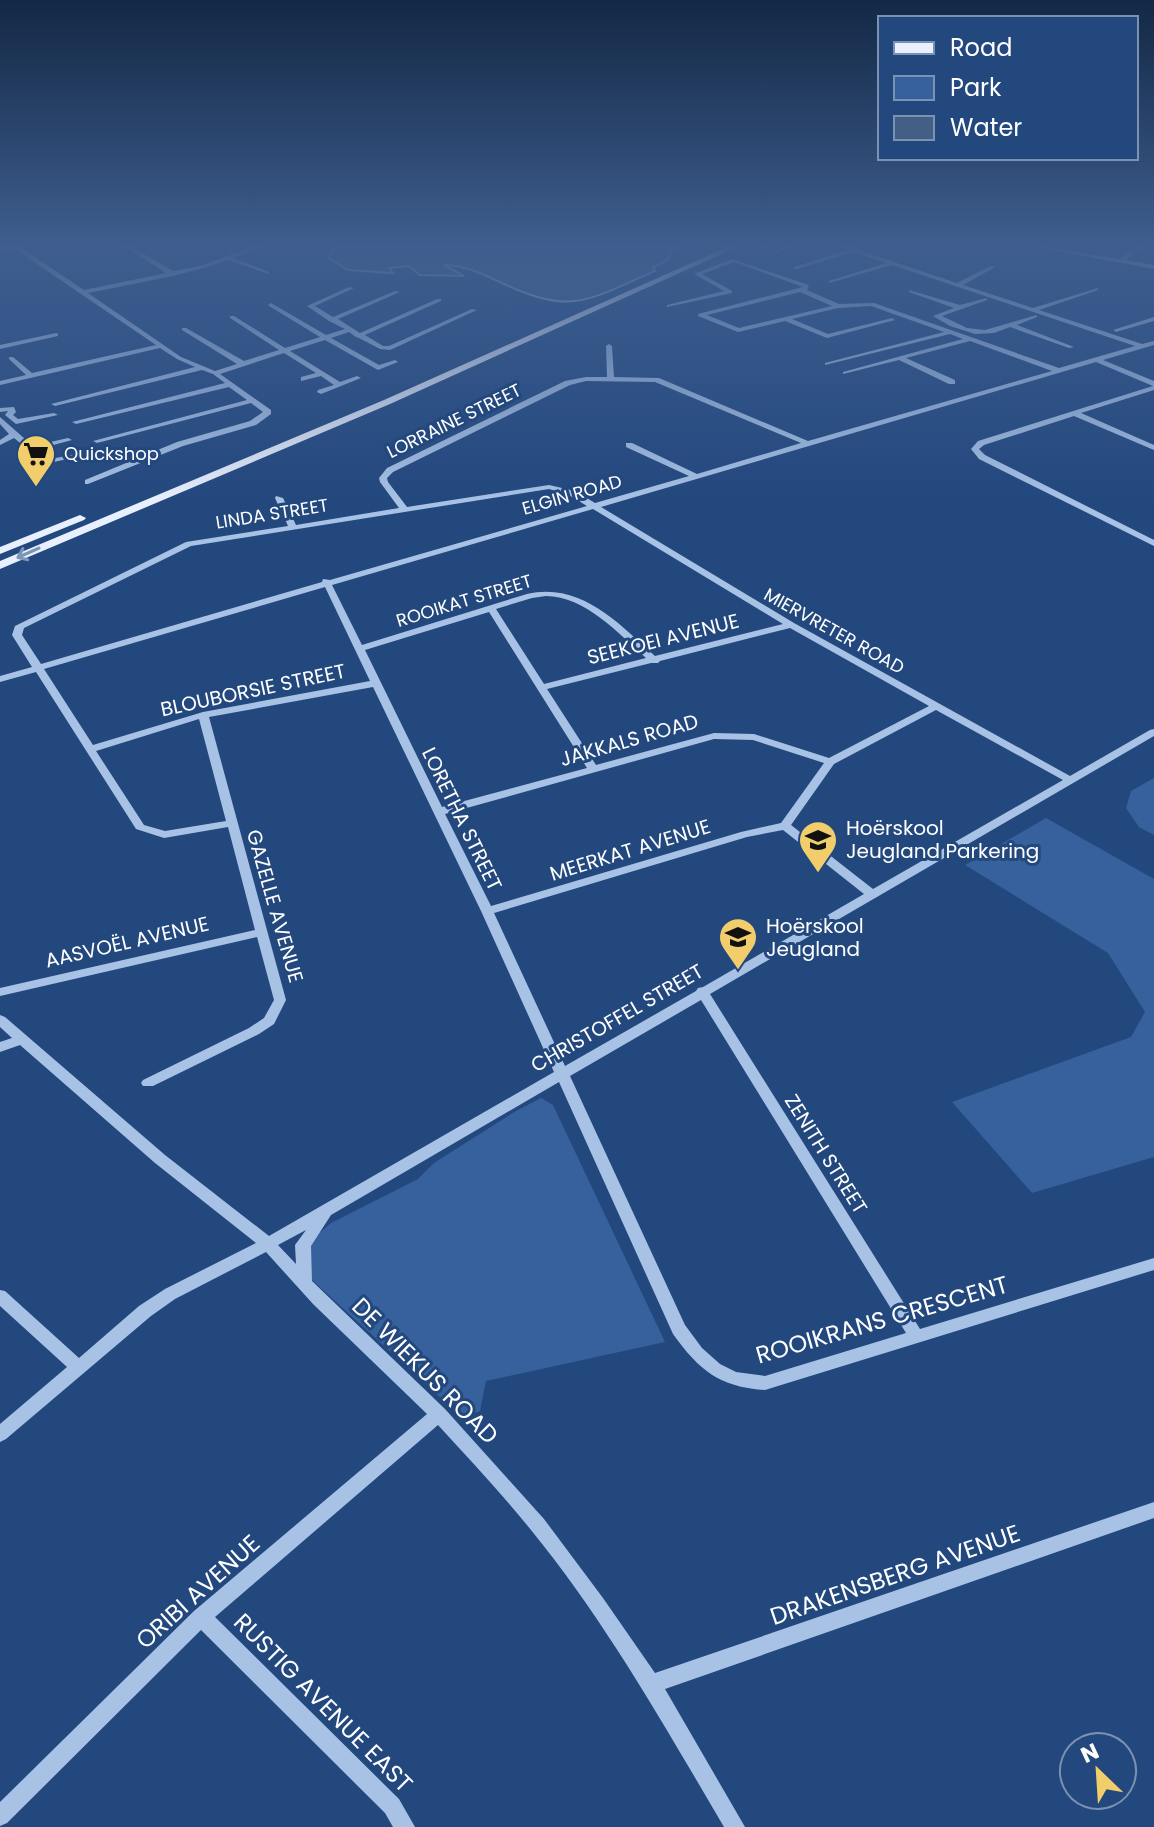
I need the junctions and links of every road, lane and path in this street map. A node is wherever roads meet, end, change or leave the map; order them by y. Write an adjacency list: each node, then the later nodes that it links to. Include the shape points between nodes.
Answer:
1 (141, 332): 23 (street)
2 (189, 332): 33 (street)
3 (255, 332): 28 (street)
4 (318, 332): 20 (street)
5 (341, 332): 20 (street)
6 (352, 332): 19 (street)
7 (366, 332): 19 (street)
8 (425, 332): 19 (street, via 390,348)
9 (540, 332): 64 (main road)
10 (818, 332): 11 (street)
11 (842, 332)
12 (950, 332): 34 (street)
13 (957, 332): 21 (street)
14 (962, 332): 15 (street)
15 (987, 332)
16 (1030, 332): 27 (street)
17 (1095, 332): 25 (street)
18 (56, 335): 26 (street)
19 (358, 336)
20 (326, 337): 28 (street); 36 (street)
21 (970, 339): 29 (street); 37 (street)
22 (1154, 342): 25 (street, ELGIN ROAD)
23 (160, 346): 35 (street); 41 (street)
24 (609, 346): 42 (street)
25 (1139, 346): 30 (street, ELGIN ROAD)
26 (0, 347)
27 (1071, 347)
28 (284, 351): 33 (street); 40 (street)
29 (900, 358): 39 (street); 44 (street)
30 (1094, 359): 37 (street, ELGIN ROAD); 48 (street)
31 (0, 361): 41 (street, via 13,360)
32 (395, 362): 36 (street)
33 (243, 364): 38 (street)
34 (827, 364)
35 (201, 368): 38 (street); 51 (street)
36 (378, 368): 47 (street)
37 (1050, 369): 60 (street, ELGIN ROAD); 60 (street, ELGIN ROAD)
38 (215, 373): 46 (street)
39 (845, 373)
40 (321, 374): 43 (street); 47 (street)
41 (31, 376): 45 (street)
42 (611, 378): 60 (street, LORRAINE STREET, via 656,380); 71 (street, LORRAINE STREET, via 568,383 390,470 384,482)
43 (304, 379)
44 (952, 382)
45 (0, 383)
46 (231, 384): 50 (street); 56 (street)
47 (339, 385): 49 (street)
48 (1154, 386): 53 (street)
49 (321, 392)
50 (254, 400): 59 (street); 68 (street, via 268,412 253,423 180,444)
51 (55, 404)
52 (0, 410): 54 (street, via 11,409 9,415 16,422)
53 (1074, 413): 63 (street); 73 (street, via 981,443 975,451)
54 (54, 415)
55 (0, 419): 57 (street)
56 (76, 422)
57 (13, 436): 61 (street); 65 (street)
58 (68, 440): 65 (street)
59 (97, 441)
60 (805, 442): 67 (street, ELGIN ROAD)
61 (0, 443)
62 (629, 445): 67 (street)
63 (1151, 445)
64 (280, 447): 74 (main road); 75 (main road, one-way to 75)
65 (29, 448): 66 (street, via 23,453 37,465)
66 (87, 454)
67 (693, 474): 70 (street, ELGIN ROAD)
68 (88, 482)
69 (279, 498): 72 (street)
70 (589, 505): 71 (street, LINDA STREET, via 549,487); 76 (street, ELGIN ROAD); 78 (street, MIERVRETER ROAD)
71 (404, 509): 72 (street, LINDA STREET)
72 (292, 526): 81 (street, LINDA STREET, via 189,544 25,622 17,635)
73 (1154, 543)
74 (0, 551)
75 (0, 565)
76 (327, 582): 79 (street, LORETHA STREET); 81 (street, ELGIN ROAD)
77 (491, 608): 79 (street, ROOIKAT STREET); 80 (street, ROOIKAT STREET, via 542,594 567,596); 84 (street)
78 (791, 625): 80 (street, SEEKOEI AVENUE); 85 (street, MIERVRETER ROAD)
79 (359, 649): 83 (street, LORETHA STREET)
80 (655, 661): 84 (street, SEEKOEI AVENUE)
81 (38, 666): 82 (street, ELGIN ROAD); 88 (street)
82 (0, 677)
83 (376, 683): 86 (street, BLOUBORSIE STREET); 92 (street, LORETHA STREET)
84 (543, 687): 90 (street)
85 (936, 706): 89 (street); 91 (street, MIERVRETER ROAD)
86 (203, 715): 88 (street, BLOUBORSIE STREET); 93 (street, GAZELLE AVENUE)
87 (1154, 732): 91 (street, CHRISTOFFEL STREET)
88 (91, 749): 93 (street, via 148,832 174,834)
89 (830, 762): 90 (street, JAKKALS ROAD, via 754,737 723,735); 94 (street)
90 (593, 769): 92 (street, JAKKALS ROAD)
91 (1070, 780): 95 (street, CHRISTOFFEL STREET)
92 (438, 812): 96 (street, LORETHA STREET)
93 (231, 823): 97 (street, GAZELLE AVENUE)
94 (785, 826): 95 (street); 96 (street, MEERKAT AVENUE)
95 (872, 894): 98 (street, CHRISTOFFEL STREET)
96 (487, 911): 103 (street, LORETHA STREET)
97 (262, 932): 99 (street, AASVOËL AVENUE); 104 (street, GAZELLE AVENUE, via 280,1000 269,1021)
98 (702, 991): 103 (street, CHRISTOFFEL STREET); 110 (street, ZENITH STREET)
99 (0, 992)
100 (0, 1020): 101 (street, DE WIEKUS ROAD)
101 (22, 1039): 102 (street); 106 (street, DE WIEKUS ROAD)
102 (0, 1047)
103 (559, 1075): 105 (street, CHRISTOFFEL STREET); 110 (street, ROOIKRANS CRESCENT, via 679,1329 700,1360 742,1382 765,1383)
104 (148, 1083)
105 (339, 1202): 106 (street, CHRISTOFFEL STREET); 108 (street, via 303,1245)
106 (268, 1244): 108 (street, DE WIEKUS ROAD); 111 (street, CHRISTOFFEL STREET, via 170,1294)
107 (1154, 1264): 110 (street, ROOIKRANS CRESCENT)
108 (304, 1284): 112 (street, DE WIEKUS ROAD)
109 (0, 1296): 111 (street)
110 (917, 1338)
111 (79, 1368): 113 (street, CHRISTOFFEL STREET)
112 (439, 1414): 115 (street, ORIBI AVENUE); 116 (street, DE WIEKUS ROAD, via 538,1525)
113 (0, 1434)
114 (1154, 1510): 116 (street, DRAKENSBERG AVENUE)
115 (201, 1617): 117 (street, ORIBI AVENUE); 118 (street, RUSTIG AVENUE EAST, via 392,1806)
116 (651, 1684): 119 (street, DE WIEKUS ROAD)
117 (0, 1816)
118 (405, 1827)
119 (735, 1827)

